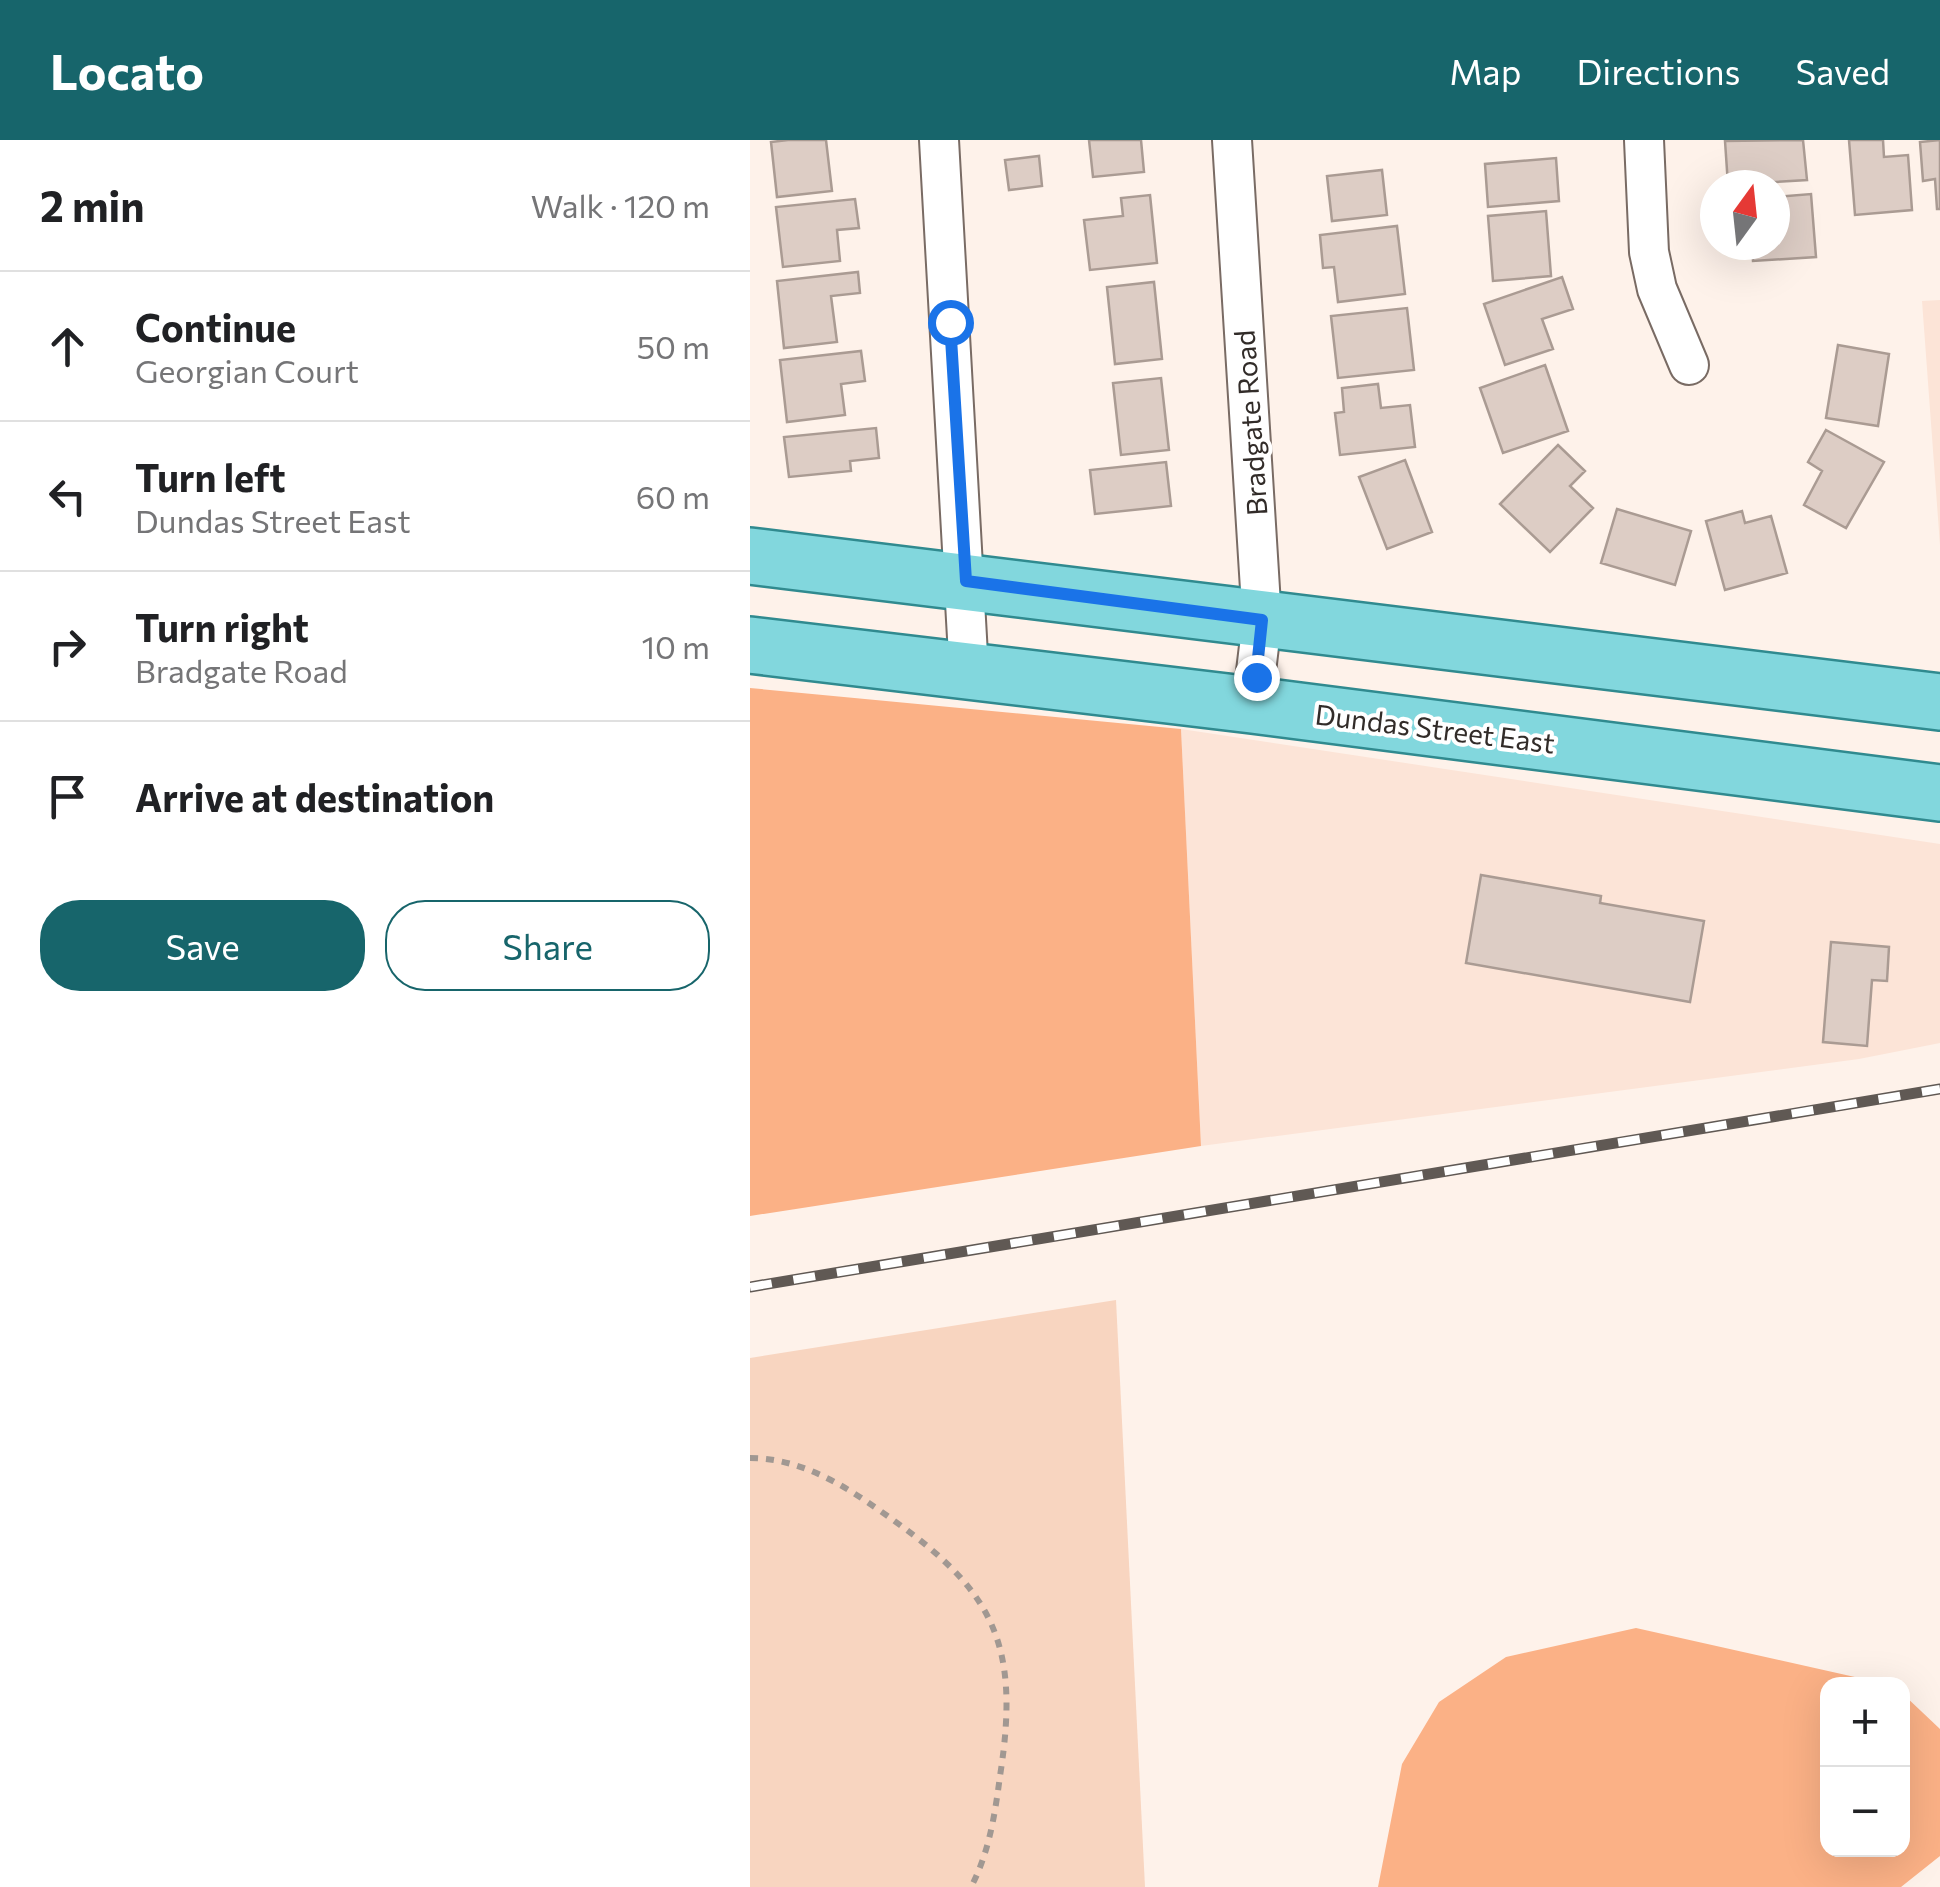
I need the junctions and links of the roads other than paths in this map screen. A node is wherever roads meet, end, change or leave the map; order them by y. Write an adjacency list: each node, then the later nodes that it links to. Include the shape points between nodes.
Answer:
1 (939, 140): 6 (street)
2 (1232, 140): 7 (street, Bradgate Road)
3 (1644, 140): 4 (street, via 1649,252)
4 (1689, 365)
5 (750, 556): 6 (main road)
6 (966, 581): 7 (main road); 9 (street)
7 (1262, 620): 10 (main road); 11 (street, Bradgate Road)
8 (750, 645): 9 (main road, Dundas Street East)
9 (970, 674): 11 (main road, Dundas Street East)
10 (1940, 702)
11 (1252, 705): 12 (main road, Dundas Street East)
12 (1940, 794)

